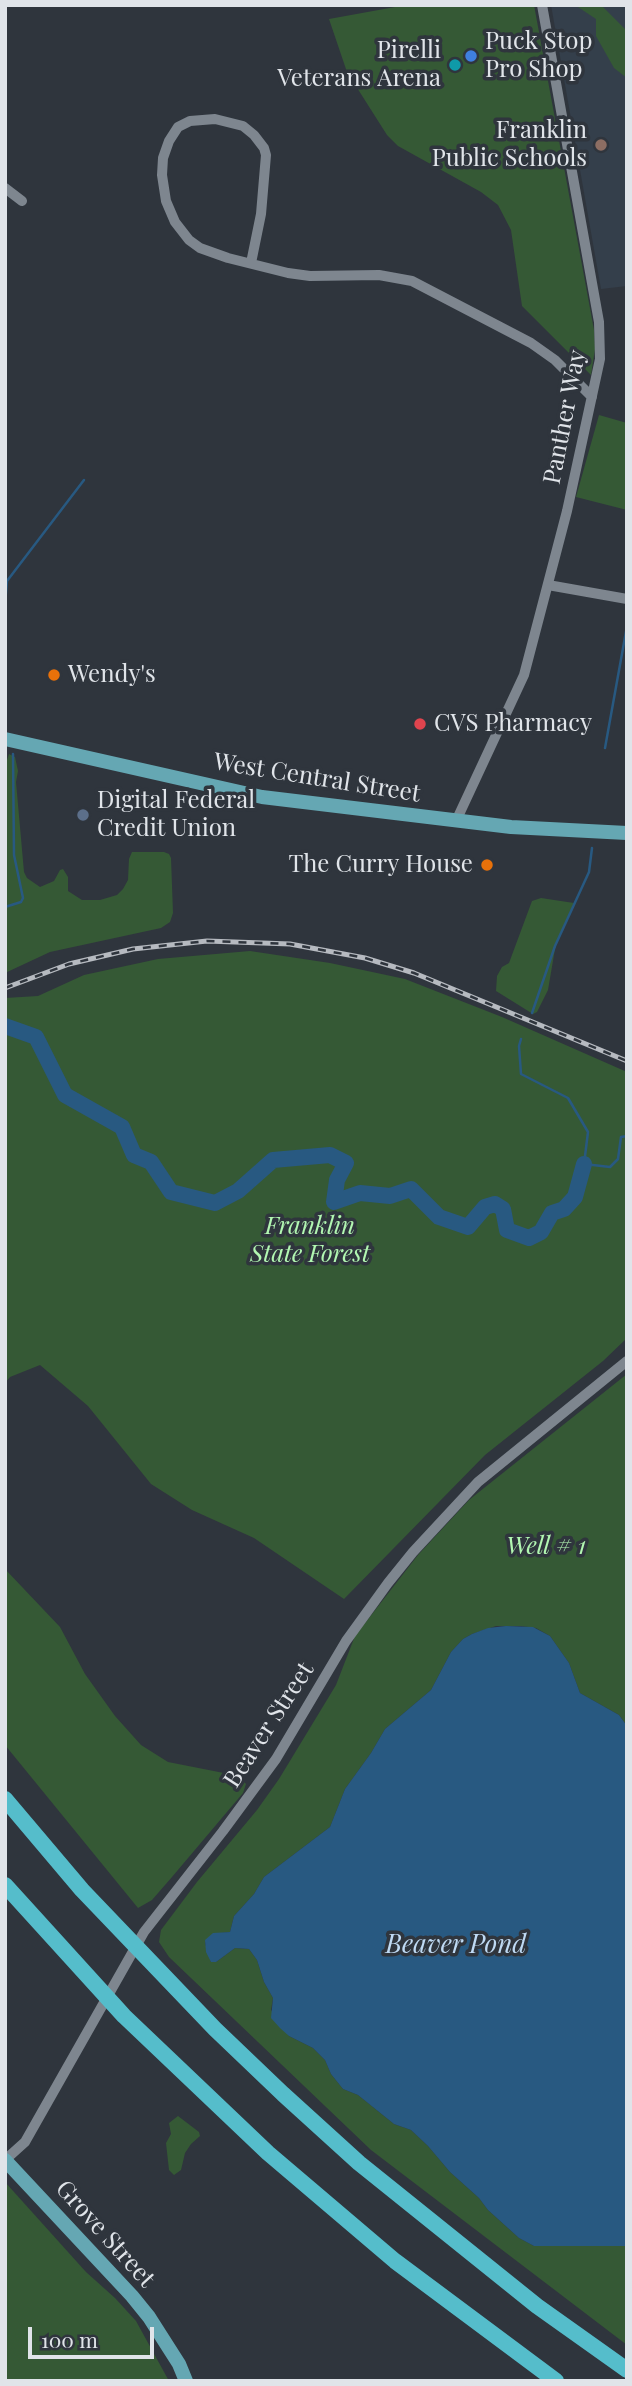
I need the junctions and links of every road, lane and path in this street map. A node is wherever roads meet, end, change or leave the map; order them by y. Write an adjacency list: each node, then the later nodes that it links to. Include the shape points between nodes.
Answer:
1 (542, 5): 5 (street, Panther Way, via 599,322 601,353)
2 (5, 188): 3 (street)
3 (22, 201)
4 (251, 263): 4 (street, via 200,248 181,231 166,201 163,158 178,127 190,121 215,119 243,126 264,148 261,214); 5 (street, via 310,276 379,275 412,281 531,343)
5 (592, 397): 6 (street, Panther Way)
6 (548, 585): 7 (street); 9 (street, Panther Way, via 520,686)
7 (627, 598)
8 (5, 739): 9 (main road, West Central Street, via 262,797)
9 (456, 821): 10 (main road, West Central Street)
10 (627, 833)
11 (627, 1361): 14 (street, Beaver Street, via 478,1482 388,1583 346,1641 276,1759 144,1932 25,2142)
12 (5, 1799): 15 (highway, via 82,1890 283,2094 359,2163 537,2306)
13 (5, 1885): 17 (highway, via 124,2016 268,2153 395,2261)
14 (5, 2160): 16 (main road, Grove Street, via 132,2296)
15 (627, 2370)
16 (186, 2381)
17 (556, 2381)

